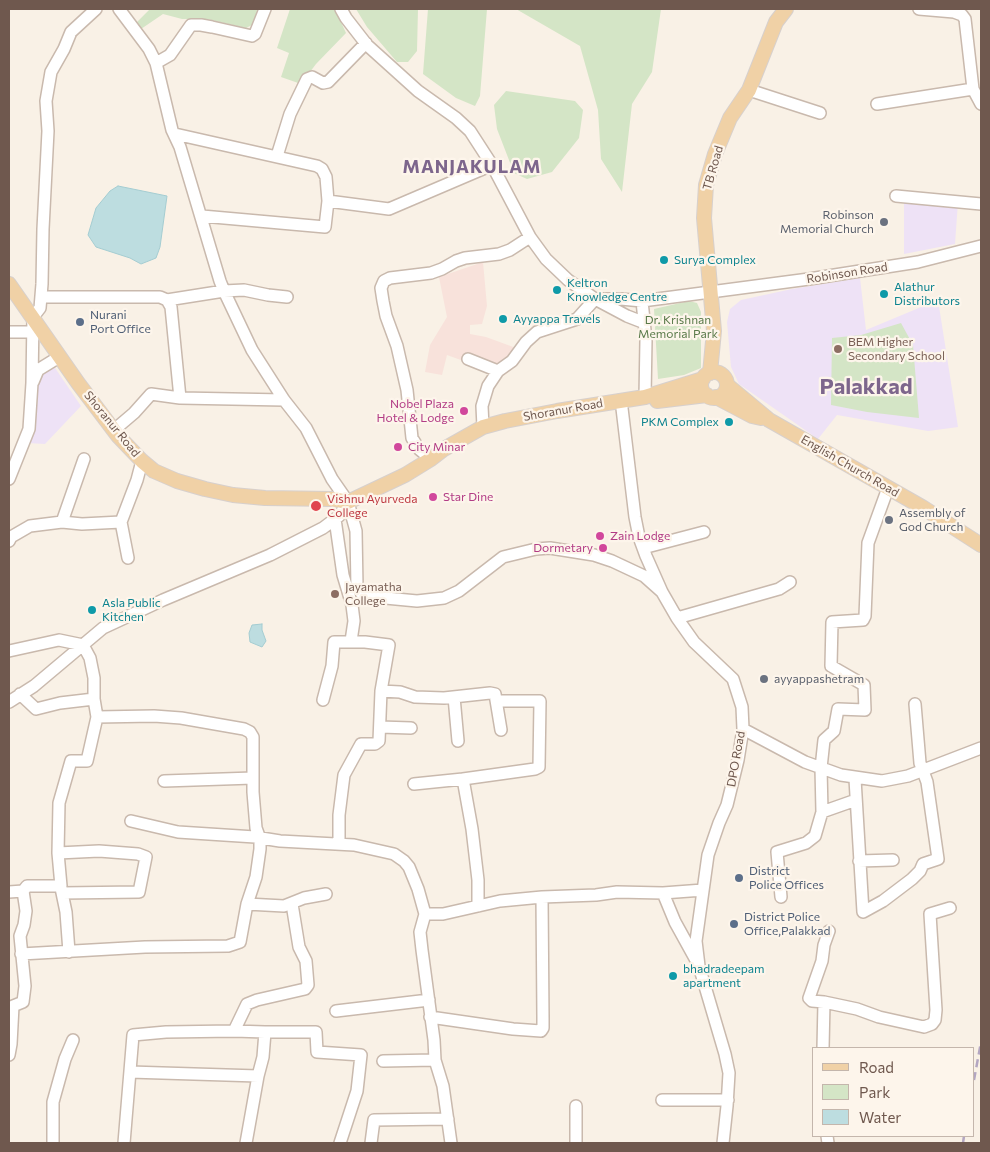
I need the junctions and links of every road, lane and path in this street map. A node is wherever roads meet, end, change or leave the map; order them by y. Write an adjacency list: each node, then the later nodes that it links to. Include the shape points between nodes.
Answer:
1 (96, 9): 26 (street, via 71,32 51,72 46,101 48,131)
2 (119, 9): 8 (street)
3 (266, 9): 8 (street, via 252,36 201,24 191,25 170,55)
4 (341, 9): 7 (street)
5 (786, 9): 10 (main road, TB Road, via 776,22)
6 (919, 9): 9 (street, via 954,12 965,19)
7 (366, 43): 15 (street, via 328,82 312,77 307,79 290,114); 16 (street, via 418,91 470,131)
8 (156, 63): 14 (street)
9 (973, 89): 11 (street); 12 (street)
10 (749, 90): 13 (street); 25 (main road, TB Road, via 730,118 706,185 704,218)
11 (877, 104)
12 (981, 104)
13 (820, 113)
14 (175, 134): 15 (street); 20 (street)
15 (277, 156): 18 (street, via 322,169)
16 (492, 165): 18 (street, via 389,209); 21 (street)
17 (896, 196): 19 (street)
18 (328, 201): 20 (street, via 325,227)
19 (981, 204)
20 (202, 216): 24 (street)
21 (530, 237): 28 (street, via 546,259 568,280); 50 (street, via 500,254 465,258 431,273 384,281 381,288 383,301 407,390 412,438)
22 (981, 246): 25 (street, Robinson Road, via 918,262)
23 (9, 284): 31 (main road, Shoranur Road)
24 (224, 291): 27 (street, via 244,290); 29 (street); 43 (street, via 252,350)
25 (711, 292): 30 (street, Robinson Road); 38 (main road, TB Road)
26 (41, 297): 29 (street, via 160,297); 31 (street, via 40,308)
27 (287, 297)
28 (595, 299): 30 (street, Robinson Road); 32 (street); 37 (street, via 577,319 537,332 512,361)
29 (168, 300): 42 (street)
30 (642, 301): 32 (street)
31 (33, 317): 34 (street); 35 (main road, Shoranur Road)
32 (645, 323): 41 (street)
33 (9, 332): 34 (street)
34 (33, 332): 39 (street)
35 (59, 357): 39 (street, via 38,370); 47 (main road, Shoranur Road)
36 (468, 359): 37 (street)
37 (498, 371): 46 (street, via 488,386 482,406)
38 (716, 378): 40 (main road, via 722,394); 40 (main road, via 701,386); 41 (main road, Shoranur Road); 45 (main road, English Church Road)
39 (32, 383): 48 (street, via 29,429)
40 (712, 396): 44 (main road, Shoranur Road); 45 (main road, English Church Road, via 752,416)
41 (645, 397): 44 (main road, Shoranur Road)
42 (180, 398): 43 (street); 47 (street, via 151,394)
43 (284, 400): 54 (street, via 306,428 332,479)
44 (621, 403): 46 (main road, Shoranur Road); 50 (main road, Shoranur Road, via 506,426); 60 (street, DPO Road, via 635,517)
45 (769, 420): 53 (main road, English Church Road)
46 (483, 427): 50 (main road, Shoranur Road)
47 (114, 430): 51 (main road, Shoranur Road)
48 (14, 451): 52 (street)
49 (84, 459): 55 (street)
50 (430, 459): 54 (main road, Shoranur Road)
51 (142, 461): 54 (main road, Shoranur Road, via 154,471 205,489); 56 (street)
52 (9, 479)
53 (888, 488): 59 (main road, English Church Road); 83 (street, via 868,543 865,616 863,620 832,622 831,666 864,685 865,710 838,709 834,731 824,740)
54 (340, 508): 63 (street, via 356,531 357,587 362,594 407,600 444,598 459,591 503,557 550,548 612,561 644,576); 65 (street, via 343,575 354,621); 66 (street, via 323,528 270,555 103,628)
55 (62, 522): 56 (street); 58 (street, via 30,526)
56 (121, 522): 61 (street)
57 (704, 532): 60 (street)
58 (9, 541)
59 (981, 546)
60 (643, 548): 63 (street, DPO Road)
61 (128, 558)
62 (790, 582): 64 (street, via 779,589)
63 (662, 592): 64 (street, DPO Road)
64 (677, 618): 79 (street, DPO Road, via 694,642 733,679 742,707)
65 (351, 641): 68 (street, via 389,645); 72 (street, via 334,642)
66 (83, 645): 67 (street, via 58,640); 69 (street); 71 (street, via 90,658)
67 (9, 652)
68 (382, 691): 70 (street, via 415,697); 77 (street)
69 (20, 694): 71 (street, via 36,709); 74 (street)
70 (454, 697): 73 (street, via 490,693 495,694); 81 (street)
71 (94, 699): 76 (street)
72 (324, 700)
73 (498, 701): 80 (street); 86 (street, via 540,701 539,767)
74 (9, 702)
75 (914, 704): 84 (street)
76 (97, 717): 85 (street, via 181,718 244,729 253,737); 94 (street, via 87,761 71,761 59,802)
77 (380, 727): 78 (street); 93 (street, via 379,741 361,744 344,775)
78 (411, 728)
79 (743, 729): 83 (street); 98 (street, DPO Road, via 727,804 708,856)
80 (500, 730)
81 (458, 741)
82 (981, 748): 84 (street)
83 (822, 772): 89 (street); 90 (street)
84 (924, 775): 89 (street); 96 (street, via 938,859 923,864 912,879 863,912)
85 (253, 778): 87 (street); 92 (street, via 256,828)
86 (462, 779): 88 (street); 107 (street, via 472,828)
87 (164, 781)
88 (414, 784)
89 (855, 789): 90 (street); 96 (street)
90 (822, 812): 104 (street, via 815,836 806,843 777,852)
91 (131, 820): 92 (street, via 178,832)
92 (260, 839): 93 (street); 105 (street, via 256,877)
93 (339, 844): 109 (street, via 394,854 404,861 418,889)
94 (58, 853): 97 (street); 97 (street, via 99,851 146,857 139,892)
95 (893, 860): 96 (street)
96 (859, 861)
97 (61, 889): 99 (street, via 27,886); 112 (street)
98 (703, 890): 101 (street); 114 (street, DPO Road, via 696,941)
99 (23, 891): 100 (street); 111 (street, via 24,925)
100 (9, 892)
101 (663, 893): 103 (street, via 617,892); 114 (street)
102 (326, 894): 106 (street)
103 (542, 897): 107 (street); 118 (street, via 543,1028 512,1030)
104 (781, 897)
105 (247, 904): 106 (street); 112 (street, via 240,942 228,946)
106 (292, 904): 119 (street, via 299,947 306,961 308,985 305,989 247,1004)
107 (478, 906): 109 (street, via 443,914)
108 (950, 908): 116 (street, via 930,914 936,1010 932,1024 924,1027)
109 (425, 914): 115 (street, via 420,932)
110 (829, 931): 116 (street, via 809,998 812,1002)
111 (14, 936): 113 (street)
112 (69, 952): 113 (street)
113 (21, 954): 123 (street, via 25,986 23,1002 13,1006)
114 (699, 966): 129 (street, DPO Road, via 725,1054 729,1073)
115 (428, 1000): 117 (street); 118 (street)
116 (824, 1002): 122 (street)
117 (336, 1011)
118 (430, 1017): 124 (street)
119 (234, 1031): 120 (street); 126 (street, via 133,1035)
120 (265, 1032): 127 (street); 135 (street, via 316,1032 317,1052 361,1055 358,1091)
121 (73, 1040): 132 (street, via 53,1102)
122 (823, 1047)
123 (9, 1055)
124 (435, 1060): 125 (street); 131 (street)
125 (382, 1061)
126 (130, 1072): 127 (street); 133 (street)
127 (258, 1076): 134 (street)
128 (662, 1100): 129 (street)
129 (728, 1100): 139 (street, DPO Road)
130 (576, 1106): 138 (street)
131 (448, 1119): 136 (street, via 374,1120); 137 (street)
132 (53, 1143)
133 (124, 1143)
134 (246, 1143)
135 (340, 1143)
136 (371, 1143)
137 (451, 1143)
138 (576, 1143)
139 (723, 1143)

